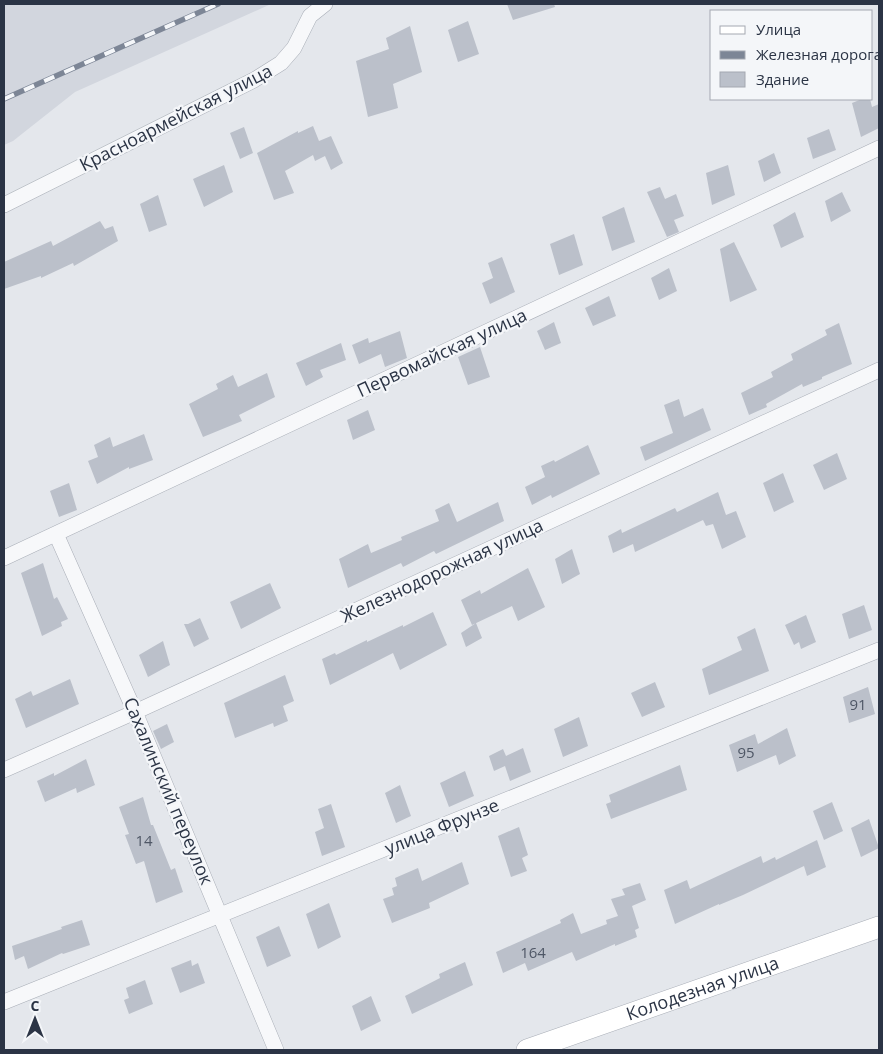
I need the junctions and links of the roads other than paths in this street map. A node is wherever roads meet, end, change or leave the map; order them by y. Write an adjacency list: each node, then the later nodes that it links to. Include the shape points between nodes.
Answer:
1 (325, 4): 3 (street, Красноармейская улица, via 310,16 294,48 282,63)
2 (879, 148): 5 (street, Первомайская улица)
3 (4, 205)
4 (879, 370): 8 (street, Железнодорожная улица)
5 (56, 534): 6 (street, Первомайская улица); 8 (street, Сахалинский переулок)
6 (4, 558)
7 (879, 650): 10 (street, улица Фрунзе)
8 (135, 712): 9 (street, Железнодорожная улица); 10 (street, Сахалинский переулок)
9 (4, 770)
10 (220, 916): 12 (street, улица Фрунзе); 13 (street, Сахалинский переулок)
11 (879, 927): 14 (main road, Колодезная улица)
12 (4, 1002)
13 (276, 1050)
14 (527, 1050)

